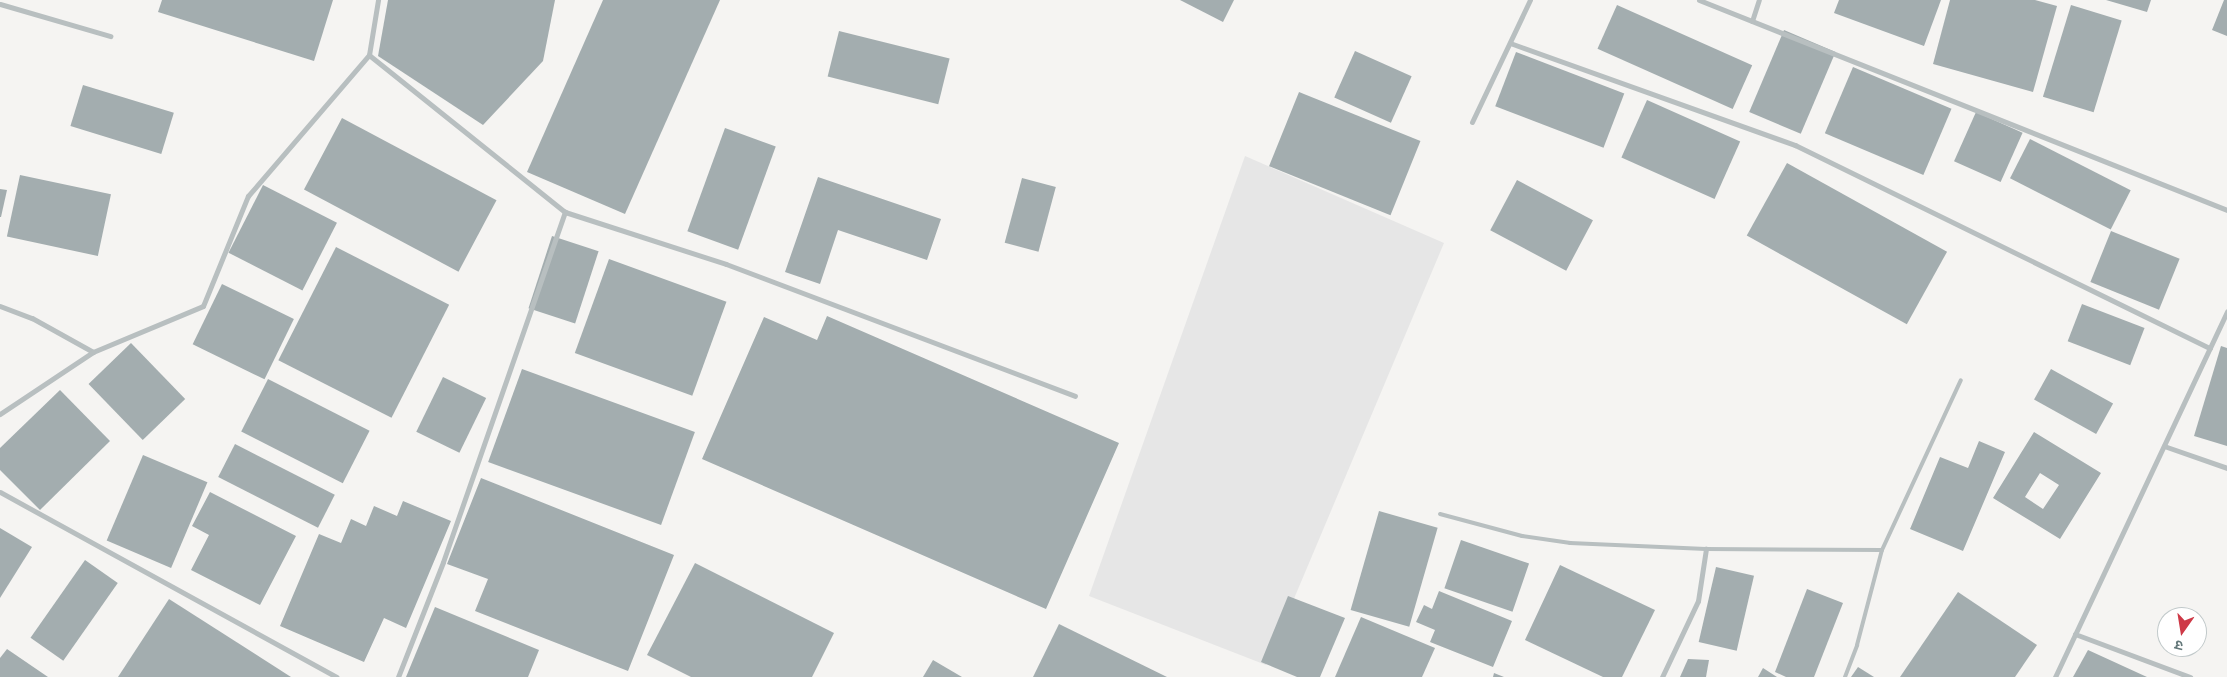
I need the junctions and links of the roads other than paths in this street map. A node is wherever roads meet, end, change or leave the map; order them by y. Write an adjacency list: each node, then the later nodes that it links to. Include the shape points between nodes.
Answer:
1 (378, 0): 9 (street)
2 (1530, 0): 8 (street)
3 (1700, 0): 6 (street)
4 (1759, 0): 6 (street)
5 (0, 4): 7 (street)
6 (1752, 21): 11 (street)
7 (110, 36)
8 (1510, 43): 10 (street); 15 (street, via 1795,145)
9 (369, 55): 12 (street); 16 (street, via 248,196 203,306)
10 (1472, 122)
11 (2227, 210)
12 (565, 212): 18 (street, via 726,264); 28 (street, via 443,562)
13 (0, 306): 16 (street, via 32,318)
14 (2227, 311): 15 (street)
15 (2210, 348): 20 (street)
16 (93, 352): 19 (street)
17 (1961, 380): 25 (lane)
18 (1075, 396)
19 (0, 414)
20 (2164, 446): 21 (street); 26 (street)
21 (2227, 468)
22 (0, 492): 27 (street)
23 (1440, 514): 24 (lane, via 1522,536 1570,543)
24 (1706, 549): 25 (lane); 29 (street, via 1698,601)
25 (1882, 550): 30 (lane, via 1857,645)
26 (2075, 634): 31 (street); 32 (street)
27 (337, 677)
28 (398, 677)
29 (1662, 677)
30 (1845, 677)
31 (2055, 677)
32 (2190, 677)

